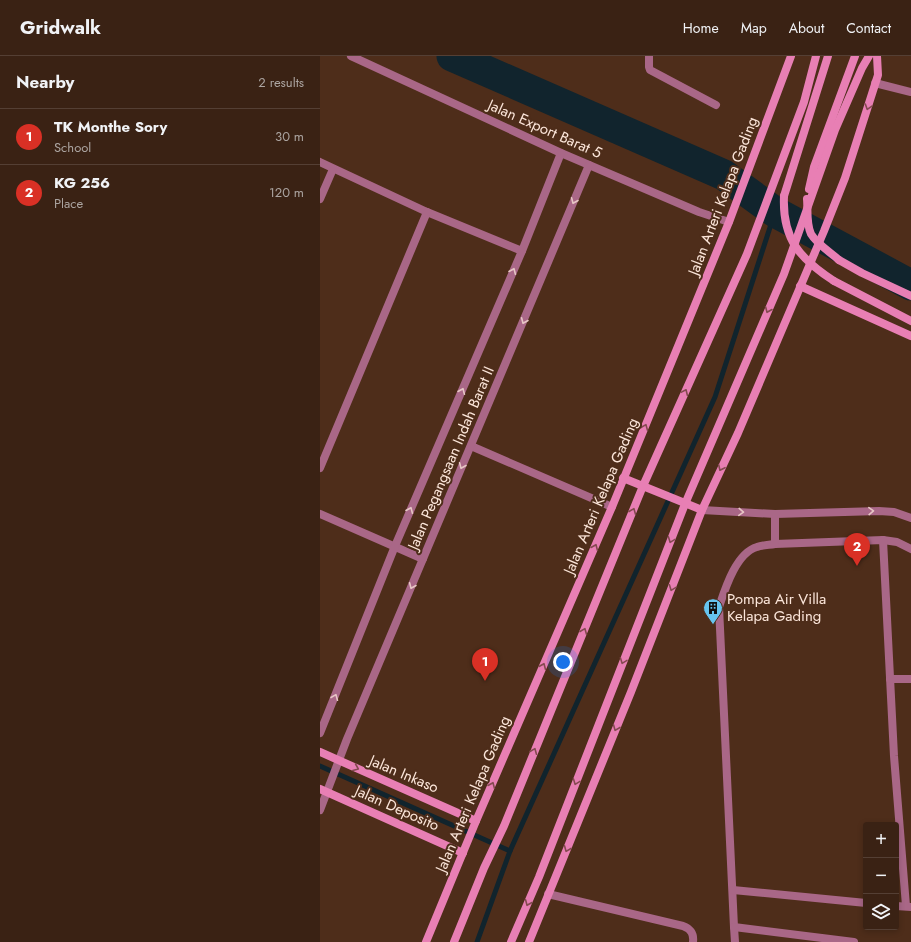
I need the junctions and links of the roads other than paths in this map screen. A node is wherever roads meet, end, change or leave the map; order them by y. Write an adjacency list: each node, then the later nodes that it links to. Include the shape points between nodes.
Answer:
1 (351, 56): 12 (street, Jalan Export Barat 5)
2 (648, 56): 11 (street, via 650,70)
3 (791, 56): 18 (street, Jalan Arteri Kelapa Gading)
4 (816, 56): 27 (street, one-way to 4, via 747,254 804,102)
5 (828, 56): 22 (street, bridge, via 784,196 786,226 794,245 820,272)
6 (855, 56): 21 (street, bridge, via 814,167 807,199 809,225 816,240 839,260)
7 (870, 56): 28 (street, one-way to 28, bridge, via 862,68 835,130 784,274)
8 (878, 56): 9 (street)
9 (875, 84): 10 (street); 20 (street, one-way to 20, bridge, via 845,178)
10 (911, 92)
11 (716, 105)
12 (562, 153): 14 (street, Jalan Export Barat 5); 19 (street, Jalan Pegangsaan Indah Barat II)
13 (320, 162): 15 (street)
14 (589, 165): 18 (street, Jalan Export Barat 5, via 699,212); 24 (street, Jalan Pegangsaan Indah Barat II, one-way to 24)
15 (333, 168): 16 (street); 17 (street)
16 (320, 199)
17 (426, 212): 19 (street); 25 (street)
18 (729, 222): 26 (street, Jalan Arteri Kelapa Gading, one-way to 18)
19 (522, 251): 36 (street, Jalan Pegangsaan Indah Barat II, one-way to 19)
20 (802, 282): 23 (street); 30 (street, one-way to 30, via 738,433)
21 (911, 296)
22 (911, 321)
23 (911, 336)
24 (471, 446): 29 (street); 38 (street, Jalan Pegangsaan Indah Barat II, one-way to 38)
25 (320, 468)
26 (623, 478): 27 (street); 29 (street, Jalan Arteri Kelapa Gading)
27 (643, 486): 28 (street); 54 (street, one-way to 27)
28 (683, 503): 30 (street); 55 (street, one-way to 55)
29 (612, 507): 46 (street, Jalan Arteri Kelapa Gading, one-way to 29)
30 (702, 510): 32 (street, one-way to 32); 49 (street, one-way to 49)
31 (320, 514): 36 (street)
32 (775, 514): 33 (street, one-way to 33, via 879,511 894,512); 35 (street)
33 (911, 518)
34 (882, 540): 35 (street); 37 (street, via 897,542); 39 (street)
35 (775, 544): 48 (street, via 756,547 743,555 727,583 719,607)
36 (397, 547): 38 (street); 41 (street, Jalan Pegangsaan Indah Barat II, one-way to 36)
37 (911, 549)
38 (422, 558): 43 (street, Jalan Pegangsaan Indah Barat II, one-way to 43)
39 (890, 679): 40 (street); 51 (street)
40 (911, 679)
41 (320, 734)
42 (320, 752): 43 (street, Jalan Inkaso)
43 (338, 763): 44 (street, Jalan Pegangsaan Indah Barat II); 46 (street, Jalan Inkaso, one-way to 46)
44 (323, 791): 45 (street, Jalan Pegangsaan Indah Barat II); 47 (street, Jalan Deposito)
45 (320, 810)
46 (475, 824): 47 (street, Jalan Arteri Kelapa Gading)
47 (463, 853): 53 (street, Jalan Arteri Kelapa Gading)
48 (733, 890): 50 (street); 52 (street)
49 (548, 894): 56 (street); 57 (street, via 683,926 692,933)
50 (863, 903)
51 (908, 907)
52 (734, 927): 58 (street); 59 (street)
53 (426, 942)
54 (454, 942)
55 (512, 942)
56 (529, 942)
57 (693, 942)
58 (735, 942)
59 (854, 942)

